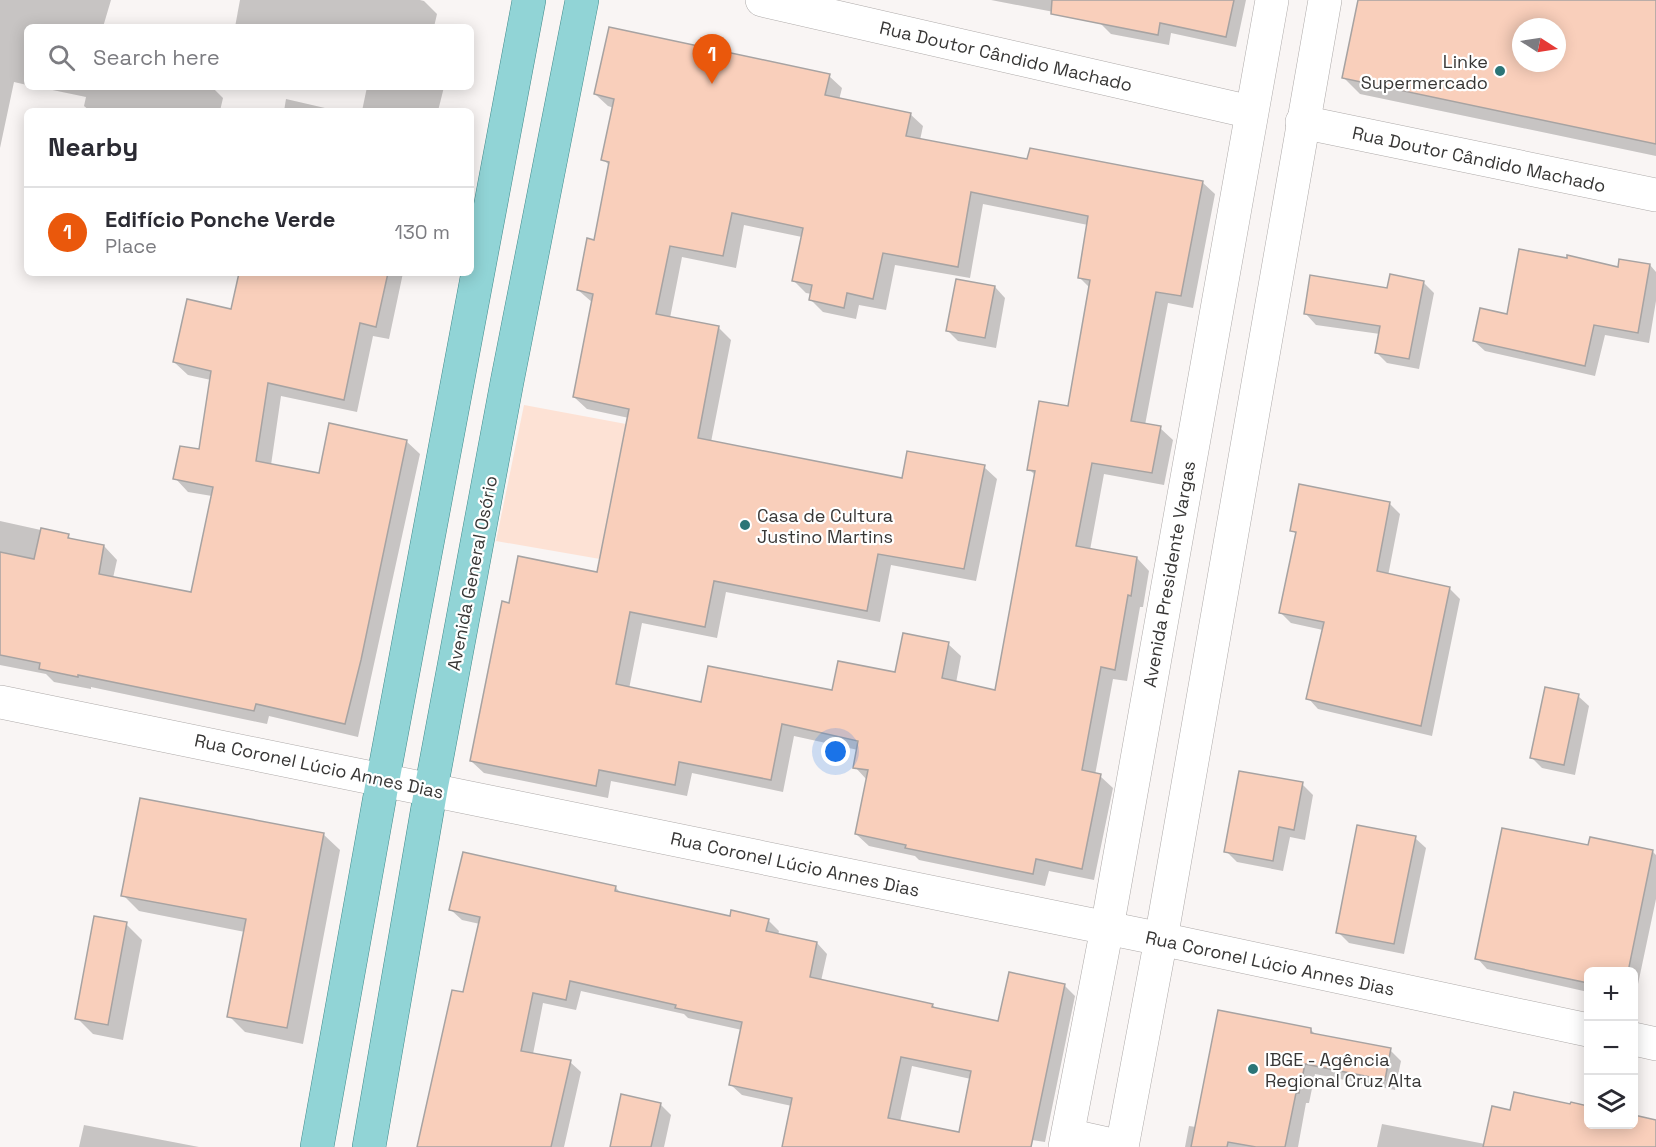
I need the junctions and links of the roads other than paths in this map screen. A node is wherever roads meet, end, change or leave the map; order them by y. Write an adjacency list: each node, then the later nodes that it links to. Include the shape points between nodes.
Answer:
1 (529, 0): 9 (main road)
2 (582, 0): 10 (main road, Avenida General Osório)
3 (762, 0): 6 (street, Rua Doutor Cândido Machado)
4 (1272, 0): 6 (street, Avenida Presidente Vargas)
5 (1325, 0): 7 (street)
6 (1251, 111): 7 (street, via 1254,127 1272,141 1294,135); 14 (street, Avenida Presidente Vargas)
7 (1302, 122): 8 (street, Rua Doutor Cândido Machado); 15 (street)
8 (1656, 195)
9 (460, 372): 10 (main road); 12 (main road)
10 (507, 382): 13 (main road, Avenida General Osório)
11 (0, 702): 12 (street, Rua Coronel Lúcio Annes Dias)
12 (383, 779): 13 (street, Rua Coronel Lúcio Annes Dias); 20 (main road)
13 (431, 789): 14 (street, Rua Coronel Lúcio Annes Dias); 21 (main road, Avenida General Osório)
14 (1107, 928): 15 (street, Rua Coronel Lúcio Annes Dias); 19 (street, Avenida Presidente Vargas)
15 (1161, 939): 16 (street, Rua Coronel Lúcio Annes Dias); 22 (street)
16 (1584, 1029)
17 (1638, 1040): 18 (street)
18 (1656, 1044)
19 (1066, 1141): 22 (street)
20 (317, 1147)
21 (369, 1147)
22 (1122, 1147)

